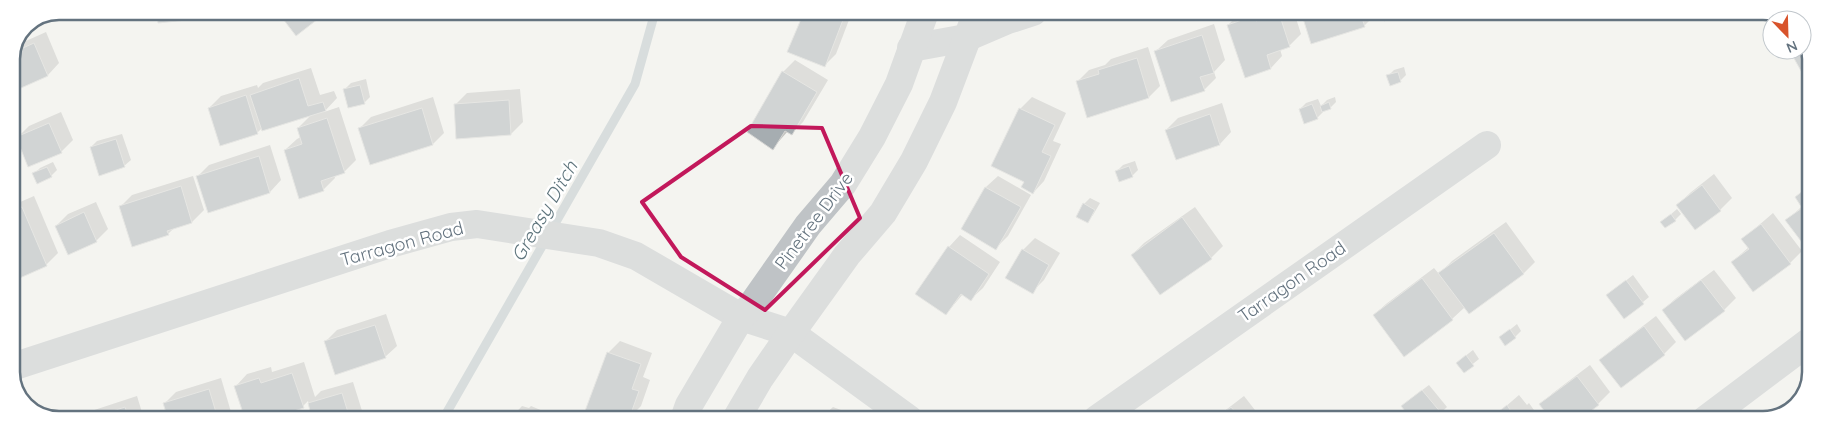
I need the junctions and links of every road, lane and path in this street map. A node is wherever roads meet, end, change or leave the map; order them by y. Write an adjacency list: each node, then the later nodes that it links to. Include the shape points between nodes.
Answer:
1 (922, 20): 5 (street, Pinetree Drive)
2 (973, 20): 4 (street)
3 (1008, 20): 4 (street)
4 (966, 38): 5 (street); 8 (street, via 943,102 883,213 847,255)
5 (911, 48): 7 (street, Pinetree Drive, via 899,84 844,184 808,225)
6 (1486, 145): 14 (street, Tarragon Road)
7 (741, 317): 8 (street, Tarragon Road); 10 (street, Tarragon Road, via 636,256 599,243 478,224 442,229 390,244); 11 (street, Pinetree Drive)
8 (791, 333): 12 (street); 13 (street, Tarragon Road)
9 (1802, 347): 15 (street)
10 (20, 364)
11 (687, 411)
12 (741, 411)
13 (898, 411)
14 (1108, 411)
15 (1717, 411)

